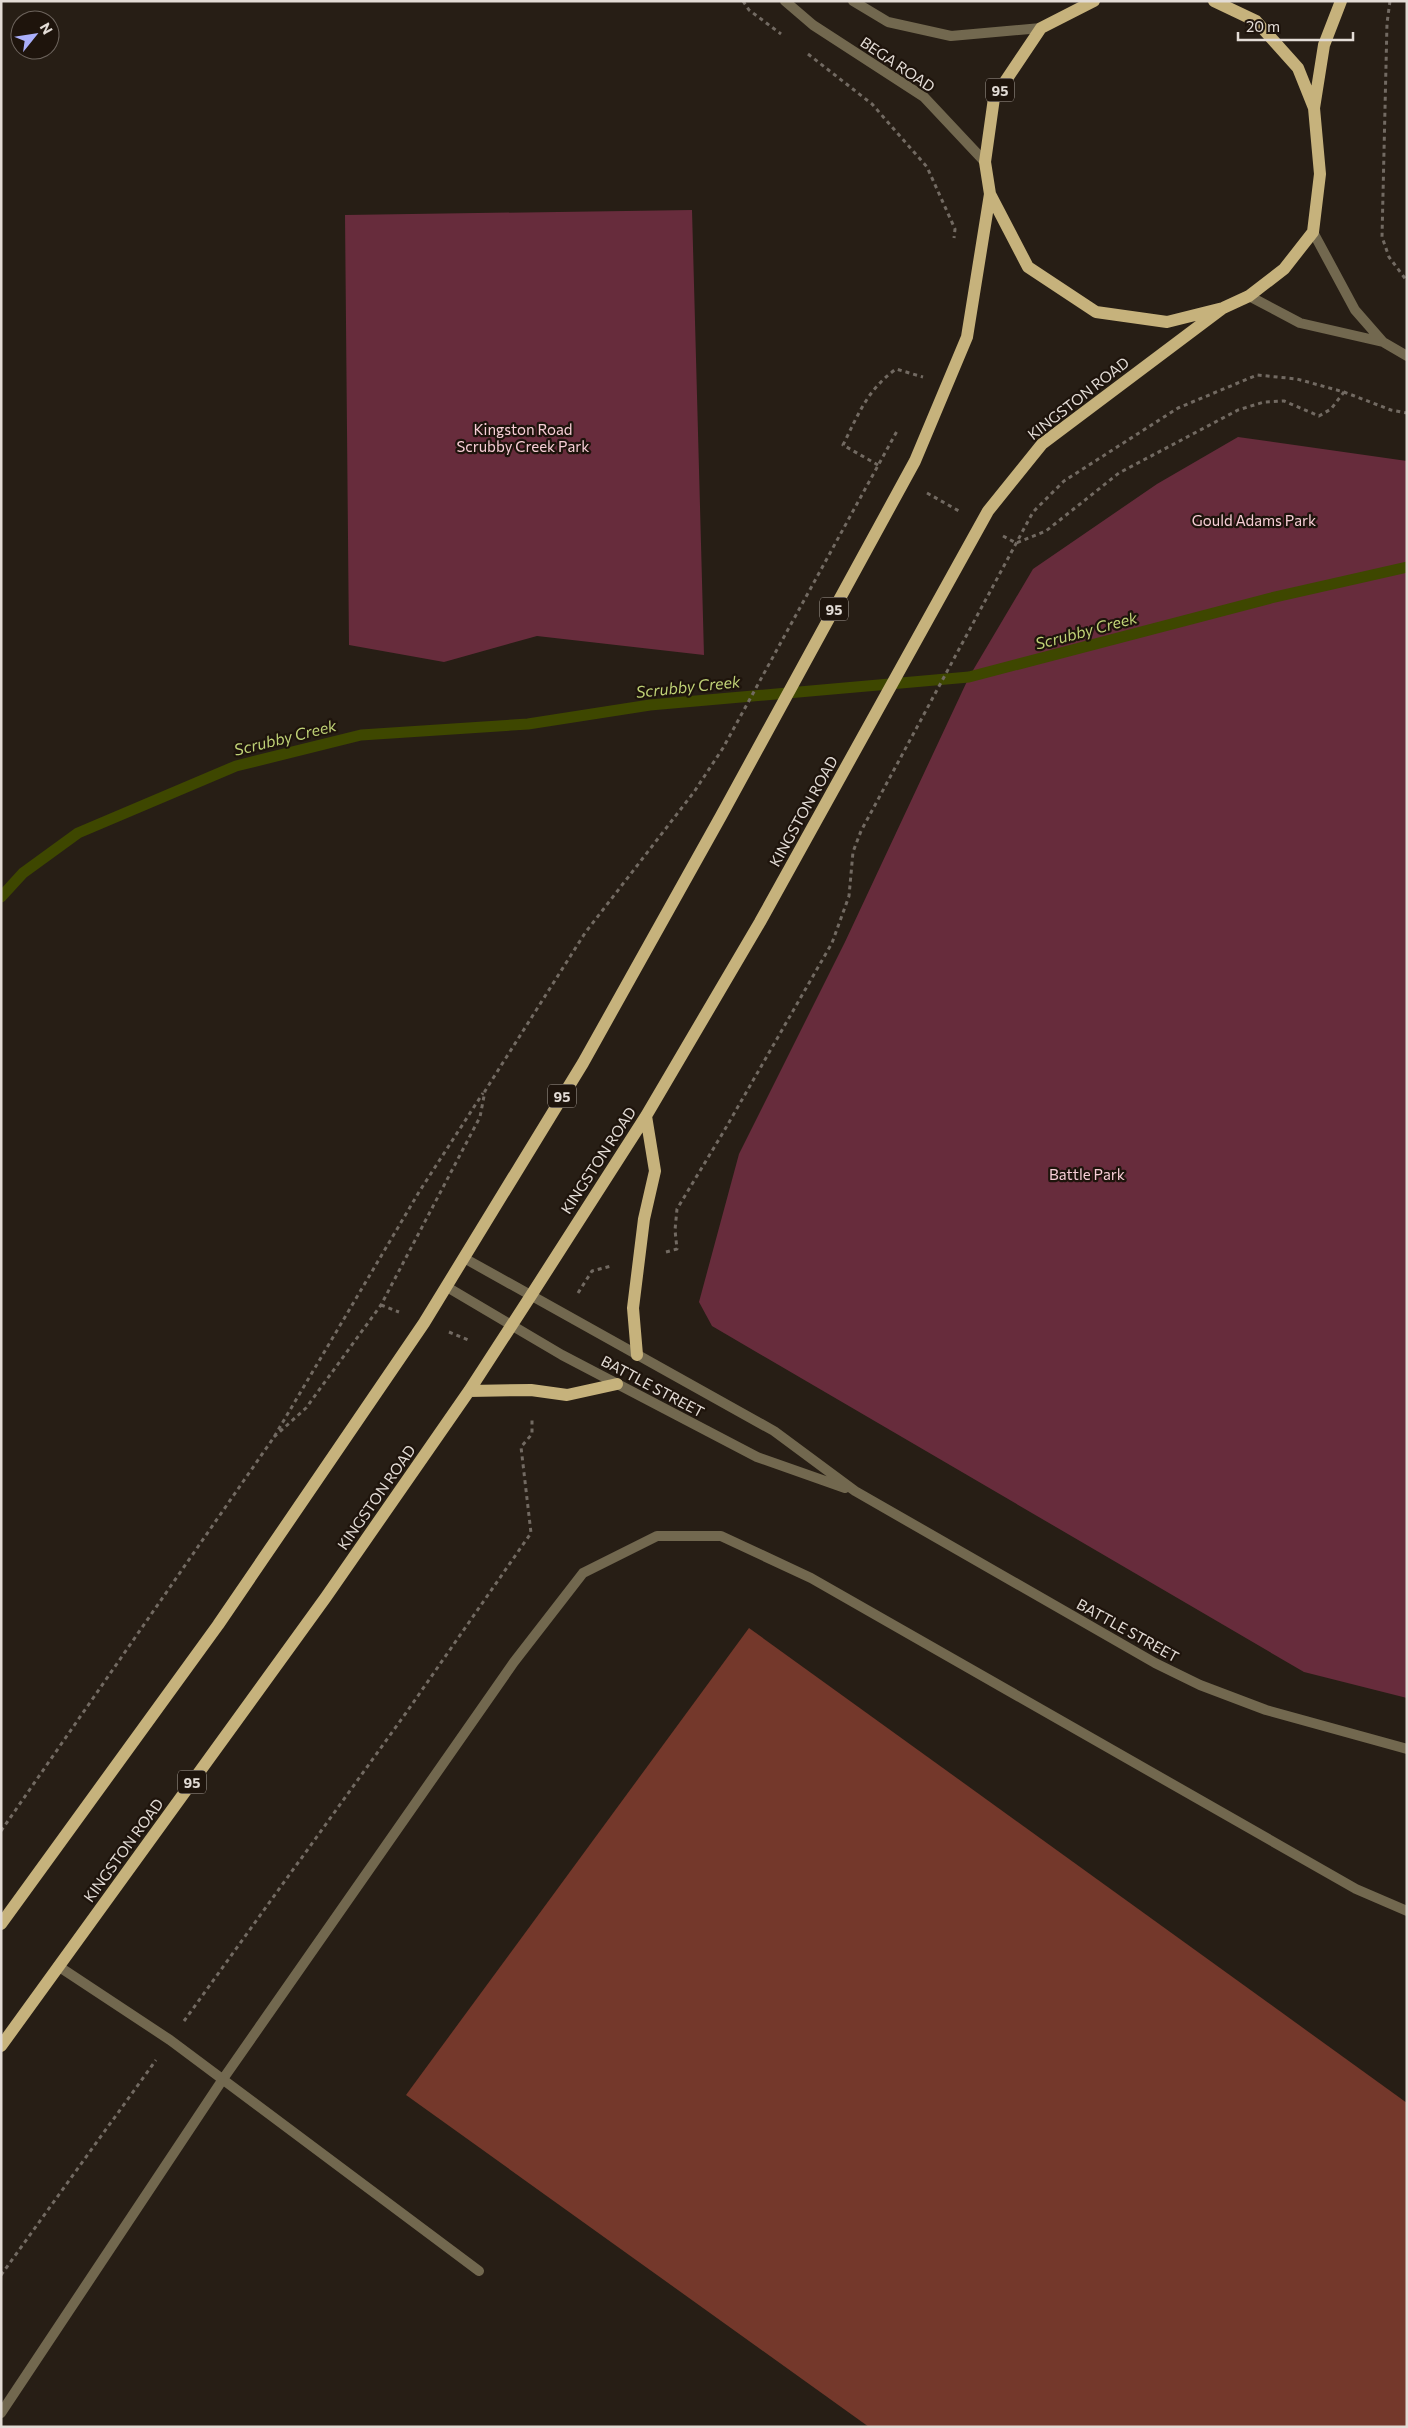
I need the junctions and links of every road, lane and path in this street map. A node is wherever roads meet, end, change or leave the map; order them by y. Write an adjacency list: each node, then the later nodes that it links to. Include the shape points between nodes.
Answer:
1 (743, 1): 9 (path, via 749,10)
2 (785, 1): 12 (street, BEGA ROAD, via 813,26 924,97)
3 (853, 1): 8 (street, BEGA ROAD, via 888,22 951,36)
4 (1094, 1): 8 (main road, 95)
5 (1214, 1): 11 (main road, via 1256,21 1298,68)
6 (1341, 1): 11 (main road, via 1324,45)
7 (1390, 1): 16 (path, via 1382,237 1389,257)
8 (1041, 28): 12 (main road, 95, via 994,98)
9 (788, 39)
10 (803, 51): 15 (path, via 872,104 927,167 954,229)
11 (1314, 108): 14 (main road, via 1320,174)
12 (985, 162): 13 (main road, 95)
13 (990, 194): 18 (main road, 95, via 1028,266 1096,312 1166,322); 25 (main road, 95, via 967,337 915,461 583,1063)
14 (1313, 232): 17 (main road, 95, via 1284,269); 19 (street, via 1354,310)
15 (954, 239)
16 (1407, 281)
17 (1250, 296): 18 (main road, 95); 19 (street, via 1300,323)
18 (1222, 308): 24 (main road, KINGSTON ROAD / 95, via 1042,444 988,511 760,922)
19 (1383, 342): 20 (street)
20 (1407, 356)
21 (1407, 413): 26 (path, via 1297,380 1257,375 1178,408 1064,481 1033,512 861,831 854,852 849,896 832,943 677,1209 675,1230 678,1249)
22 (892, 439): 23 (path, via 723,748 694,792 585,933)
23 (485, 1091): 29 (path, via 480,1117); 38 (path, via 419,1192)
24 (646, 1116): 26 (main road, via 655,1171); 28 (main road, KINGSTON ROAD / 95)
25 (464, 1258): 27 (main road, 95); 28 (street, BATTLE STREET)
26 (637, 1260): 30 (path, via 592,1271); 34 (main road, via 632,1308)
27 (447, 1287): 31 (main road, 95); 32 (street, BATTLE STREET)
28 (530, 1297): 30 (street, BATTLE STREET); 32 (main road, KINGSTON ROAD / 95)
29 (382, 1305): 31 (path); 38 (path, via 306,1408)
30 (564, 1316): 34 (street, BATTLE STREET)
31 (424, 1323): 33 (path); 43 (main road, 95, via 218,1625)
32 (512, 1325): 33 (main road, KINGSTON ROAD / 95); 35 (street, BATTLE STREET)
33 (496, 1350): 37 (main road, KINGSTON ROAD / 95)
34 (638, 1355): 39 (street, BATTLE STREET, via 774,1431)
35 (617, 1384): 36 (main road, via 567,1395); 39 (street, BATTLE STREET, via 757,1457)
36 (531, 1390): 37 (main road); 45 (path, via 532,1434 521,1447 531,1533 406,1713)
37 (469, 1391): 44 (main road, KINGSTON ROAD / 95, via 326,1597)
38 (274, 1437): 41 (path)
39 (855, 1492): 40 (street, BATTLE STREET, via 1155,1663 1200,1685 1266,1710)
40 (1407, 1749)
41 (1, 1831)
42 (1407, 1911): 47 (street, via 1356,1889 811,1578 721,1536 656,1536 583,1573 514,1662)
43 (1, 1924)
44 (58, 1966): 45 (street); 46 (main road, KINGSTON ROAD / 95)
45 (170, 2040): 47 (street); 49 (path)
46 (1, 2046)
47 (223, 2079): 48 (street); 50 (street)
48 (479, 2270)
49 (1, 2275)
50 (1, 2413)

